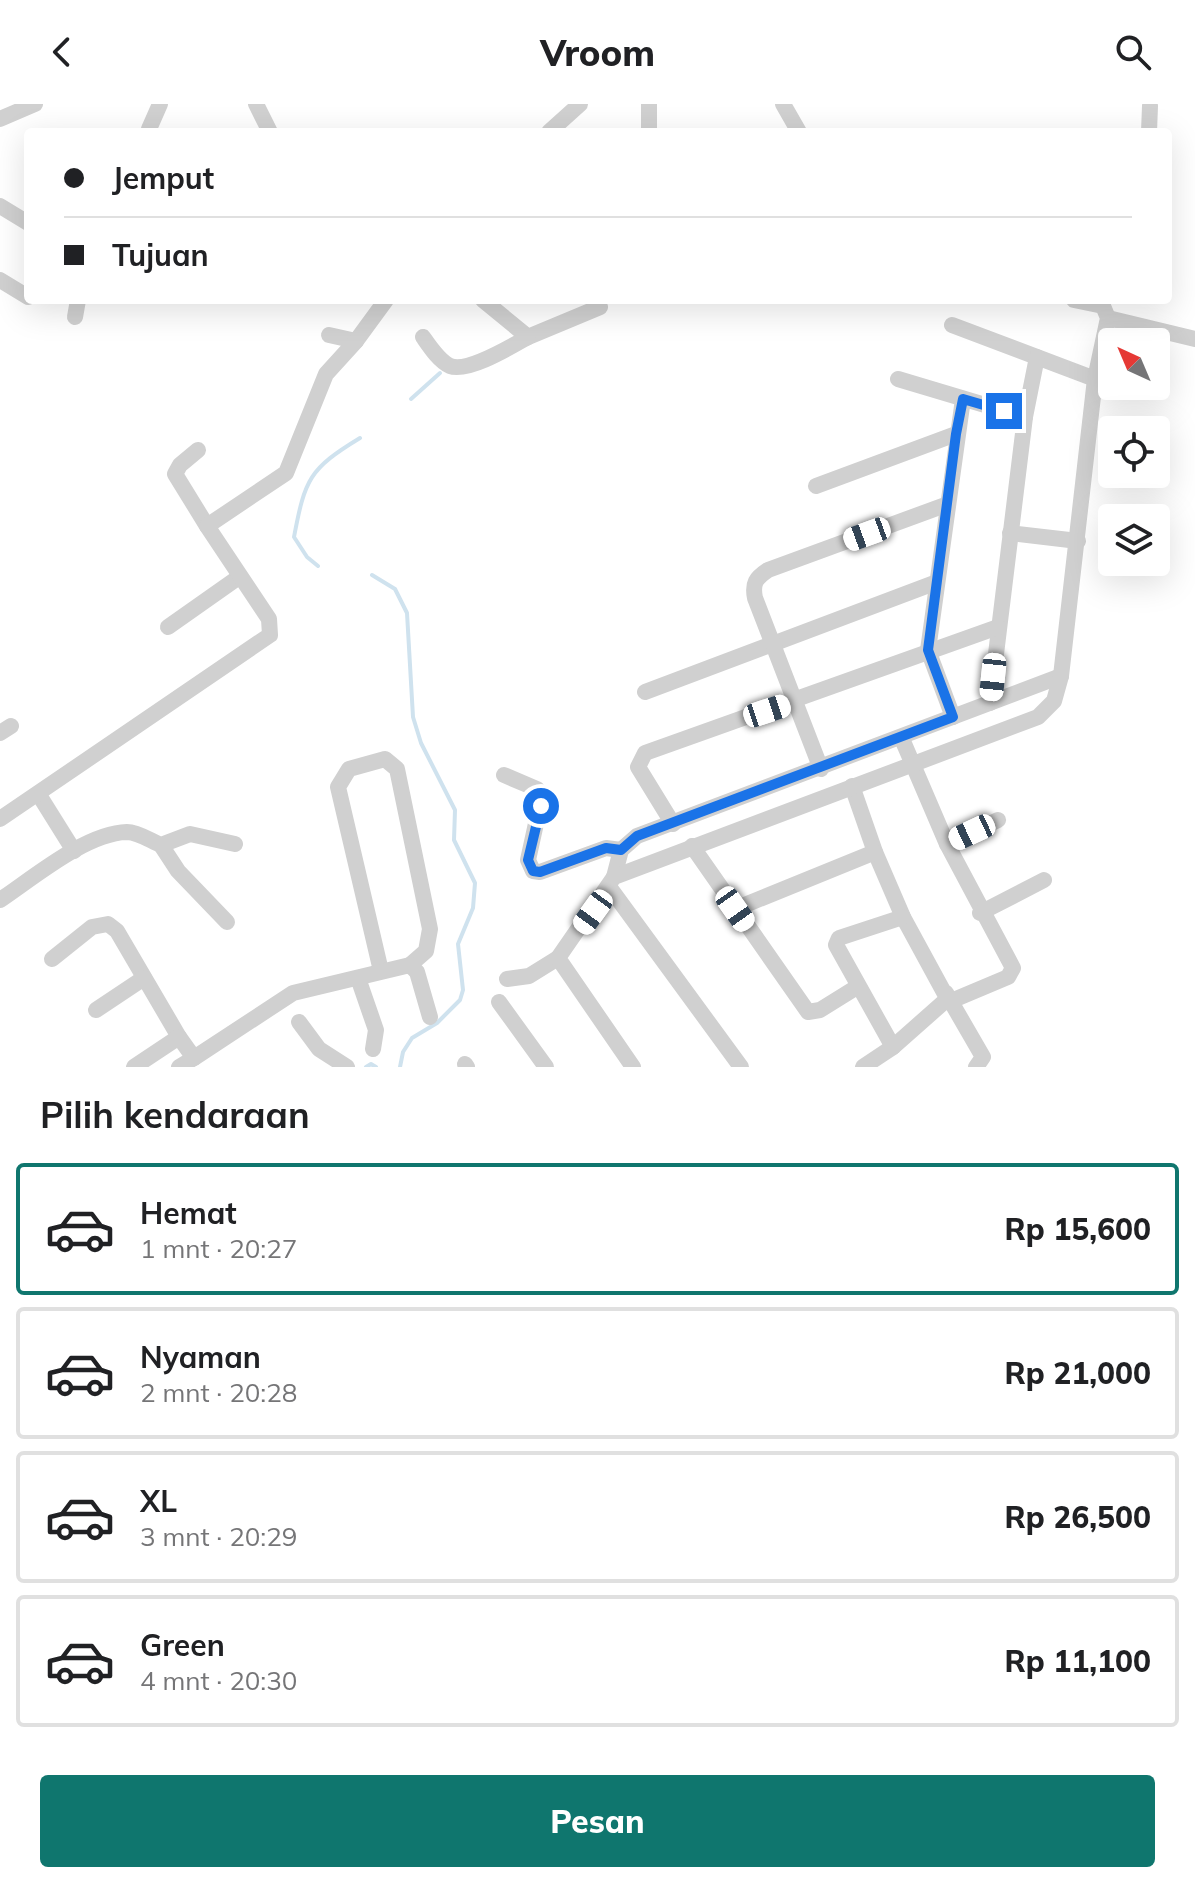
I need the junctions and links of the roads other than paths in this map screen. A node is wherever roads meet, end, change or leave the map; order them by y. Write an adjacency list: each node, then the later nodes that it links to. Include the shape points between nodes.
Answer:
1 (35, 104): 8 (street)
2 (160, 104): 9 (street)
3 (256, 104): 10 (street)
4 (580, 104): 11 (street)
5 (649, 104): 12 (street)
6 (787, 106): 13 (street)
7 (1150, 106): 14 (street)
8 (5, 118): 15 (street)
9 (149, 128)
10 (268, 128)
11 (553, 128)
12 (649, 128)
13 (797, 128)
14 (1149, 128)
15 (0, 136)
16 (0, 206): 17 (street)
17 (24, 221)
18 (0, 280): 19 (street)
19 (24, 295)
20 (383, 304): 29 (street)
21 (490, 304): 27 (street)
22 (600, 307): 27 (street)
23 (1105, 308): 28 (street); 32 (street)
24 (952, 325): 30 (street)
25 (329, 335): 29 (street)
26 (423, 337): 27 (street, via 449,365 460,367)
27 (528, 337)
28 (1195, 339)
29 (356, 341): 39 (street, via 319,386 286,473)
30 (1037, 357): 32 (street); 34 (street)
31 (898, 379): 33 (street)
32 (1095, 379): 41 (street)
33 (963, 399): 34 (street); 35 (street)
34 (1025, 417): 40 (street)
35 (956, 434): 37 (street); 38 (street)
36 (198, 450): 39 (street, via 175,474)
37 (816, 486)
38 (948, 504): 43 (street); 46 (street, via 757,578 755,598)
39 (207, 526): 42 (street)
40 (1010, 533): 41 (street); 45 (street)
41 (1078, 541): 48 (street)
42 (239, 577): 44 (street); 58 (street, via 269,619 270,635)
43 (937, 582): 46 (street); 47 (street)
44 (168, 627)
45 (998, 627): 47 (street); 51 (street)
46 (774, 643): 49 (street); 50 (street)
47 (928, 650): 50 (street); 52 (street)
48 (1061, 676): 51 (street); 54 (street, via 1054,701 1038,717)
49 (645, 692)
50 (795, 702): 55 (street); 61 (street, via 645,753 638,767)
51 (990, 703): 52 (street)
52 (953, 717): 53 (street)
53 (902, 739): 54 (street); 55 (street)
54 (910, 765): 57 (street); 63 (street)
55 (821, 769): 61 (street)
56 (504, 775): 66 (street, via 542,796 528,860 533,871 606,848)
57 (852, 786): 65 (street); 68 (street)
58 (39, 795): 59 (street); 67 (street)
59 (0, 819)
60 (998, 820): 63 (street)
61 (673, 824): 66 (street, via 637,836)
62 (235, 844): 64 (street, via 190,834)
63 (947, 844): 73 (street)
64 (161, 845): 67 (street, via 130,832); 75 (street, via 178,871)
65 (692, 846): 70 (street); 72 (street)
66 (621, 850): 70 (street)
67 (74, 851): 71 (street)
68 (875, 852): 72 (street); 74 (street)
69 (1044, 880): 73 (street)
70 (612, 883): 76 (street); 98 (street)
71 (0, 900)
72 (735, 909): 83 (street, via 808,1012)
73 (980, 913): 84 (street, via 1013,968 1011,974)
74 (903, 917): 83 (street, via 837,941); 84 (street)
75 (227, 922)
76 (558, 958): 82 (street, via 529,976); 97 (street)
77 (52, 959): 80 (street, via 92,927 108,924)
78 (410, 965): 79 (street); 79 (street, via 426,951 430,929 397,769 385,759 349,769 338,787); 87 (street, via 417,972)
79 (381, 971): 81 (street)
80 (144, 978): 86 (street); 89 (street)
81 (358, 978): 91 (street, via 376,1030); 92 (street, via 293,993)
82 (507, 979)
83 (857, 987): 90 (street)
84 (947, 995): 90 (street); 100 (street, via 983,1057)
85 (499, 1002): 96 (street)
86 (96, 1010)
87 (430, 1017)
88 (299, 1022): 95 (street, via 319,1049)
89 (179, 1037): 92 (street); 93 (street)
90 (893, 1047): 99 (street)
91 (373, 1049)
92 (194, 1058): 94 (street)
93 (134, 1067)
94 (179, 1067)
95 (347, 1067)
96 (546, 1067)
97 (633, 1067)
98 (741, 1067)
99 (863, 1067)
100 (976, 1067)

